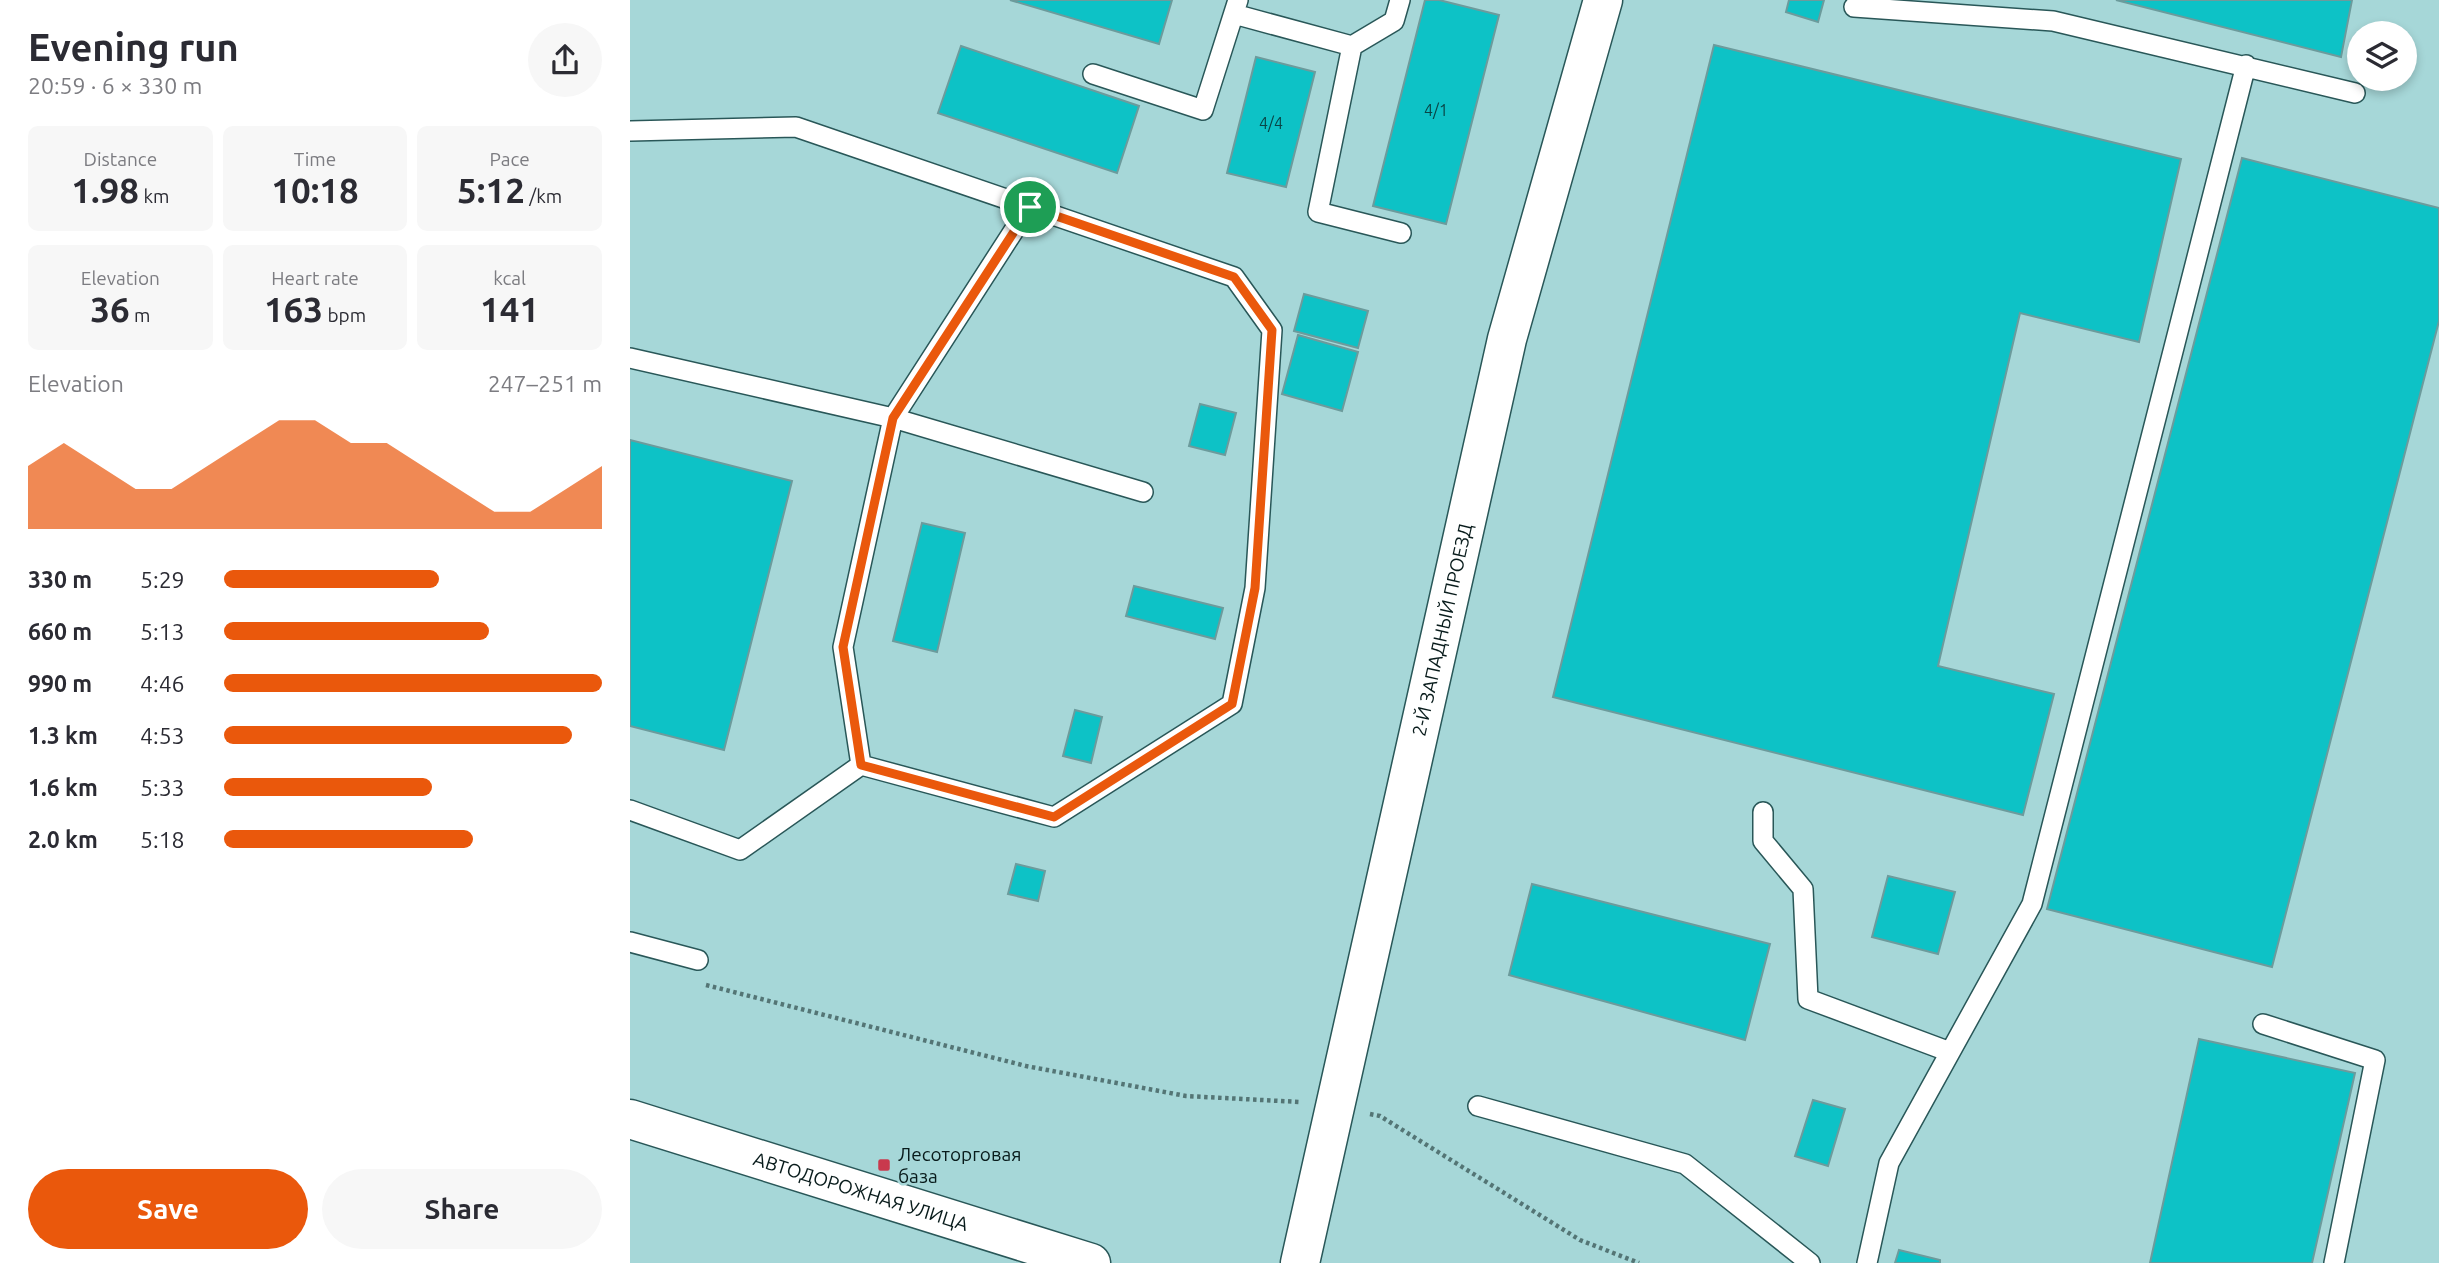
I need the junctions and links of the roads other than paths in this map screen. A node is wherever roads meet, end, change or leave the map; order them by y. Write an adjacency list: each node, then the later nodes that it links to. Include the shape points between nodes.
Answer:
1 (1399, 0): 5 (lane, via 1394,21)
2 (1604, 0): 25 (street, 2-Й ЗАПАДНЫЙ ПРОЕЗД, via 1507,339)
3 (1236, 7): 5 (lane); 7 (lane, via 1203,110)
4 (1854, 7): 6 (lane, via 2053,21)
5 (1352, 46): 11 (lane, via 1318,212)
6 (2246, 65): 8 (lane); 21 (lane, via 2032,904)
7 (1093, 74)
8 (2355, 93)
9 (630, 131): 10 (lane, via 796,127)
10 (1030, 207): 13 (lane); 15 (lane, via 1234,277 1272,330 1255,588 1232,704 1054,817)
11 (1401, 233)
12 (630, 358): 13 (lane)
13 (893, 418): 14 (lane); 15 (lane, via 843,647)
14 (1143, 492)
15 (861, 765): 16 (lane, via 740,850)
16 (630, 810)
17 (1763, 812): 21 (lane, via 1763,841 1803,889 1808,999)
18 (630, 942): 19 (lane)
19 (698, 960)
20 (2263, 1024): 28 (lane, via 2375,1060)
21 (1950, 1052): 27 (lane, via 1889,1163)
22 (1478, 1106): 26 (lane, via 1685,1164)
23 (630, 1119): 24 (street, АВТОДОРОЖНАЯ УЛИЦА)
24 (1091, 1263)
25 (1300, 1263)
26 (1810, 1263)
27 (1867, 1263)
28 (2334, 1263)

